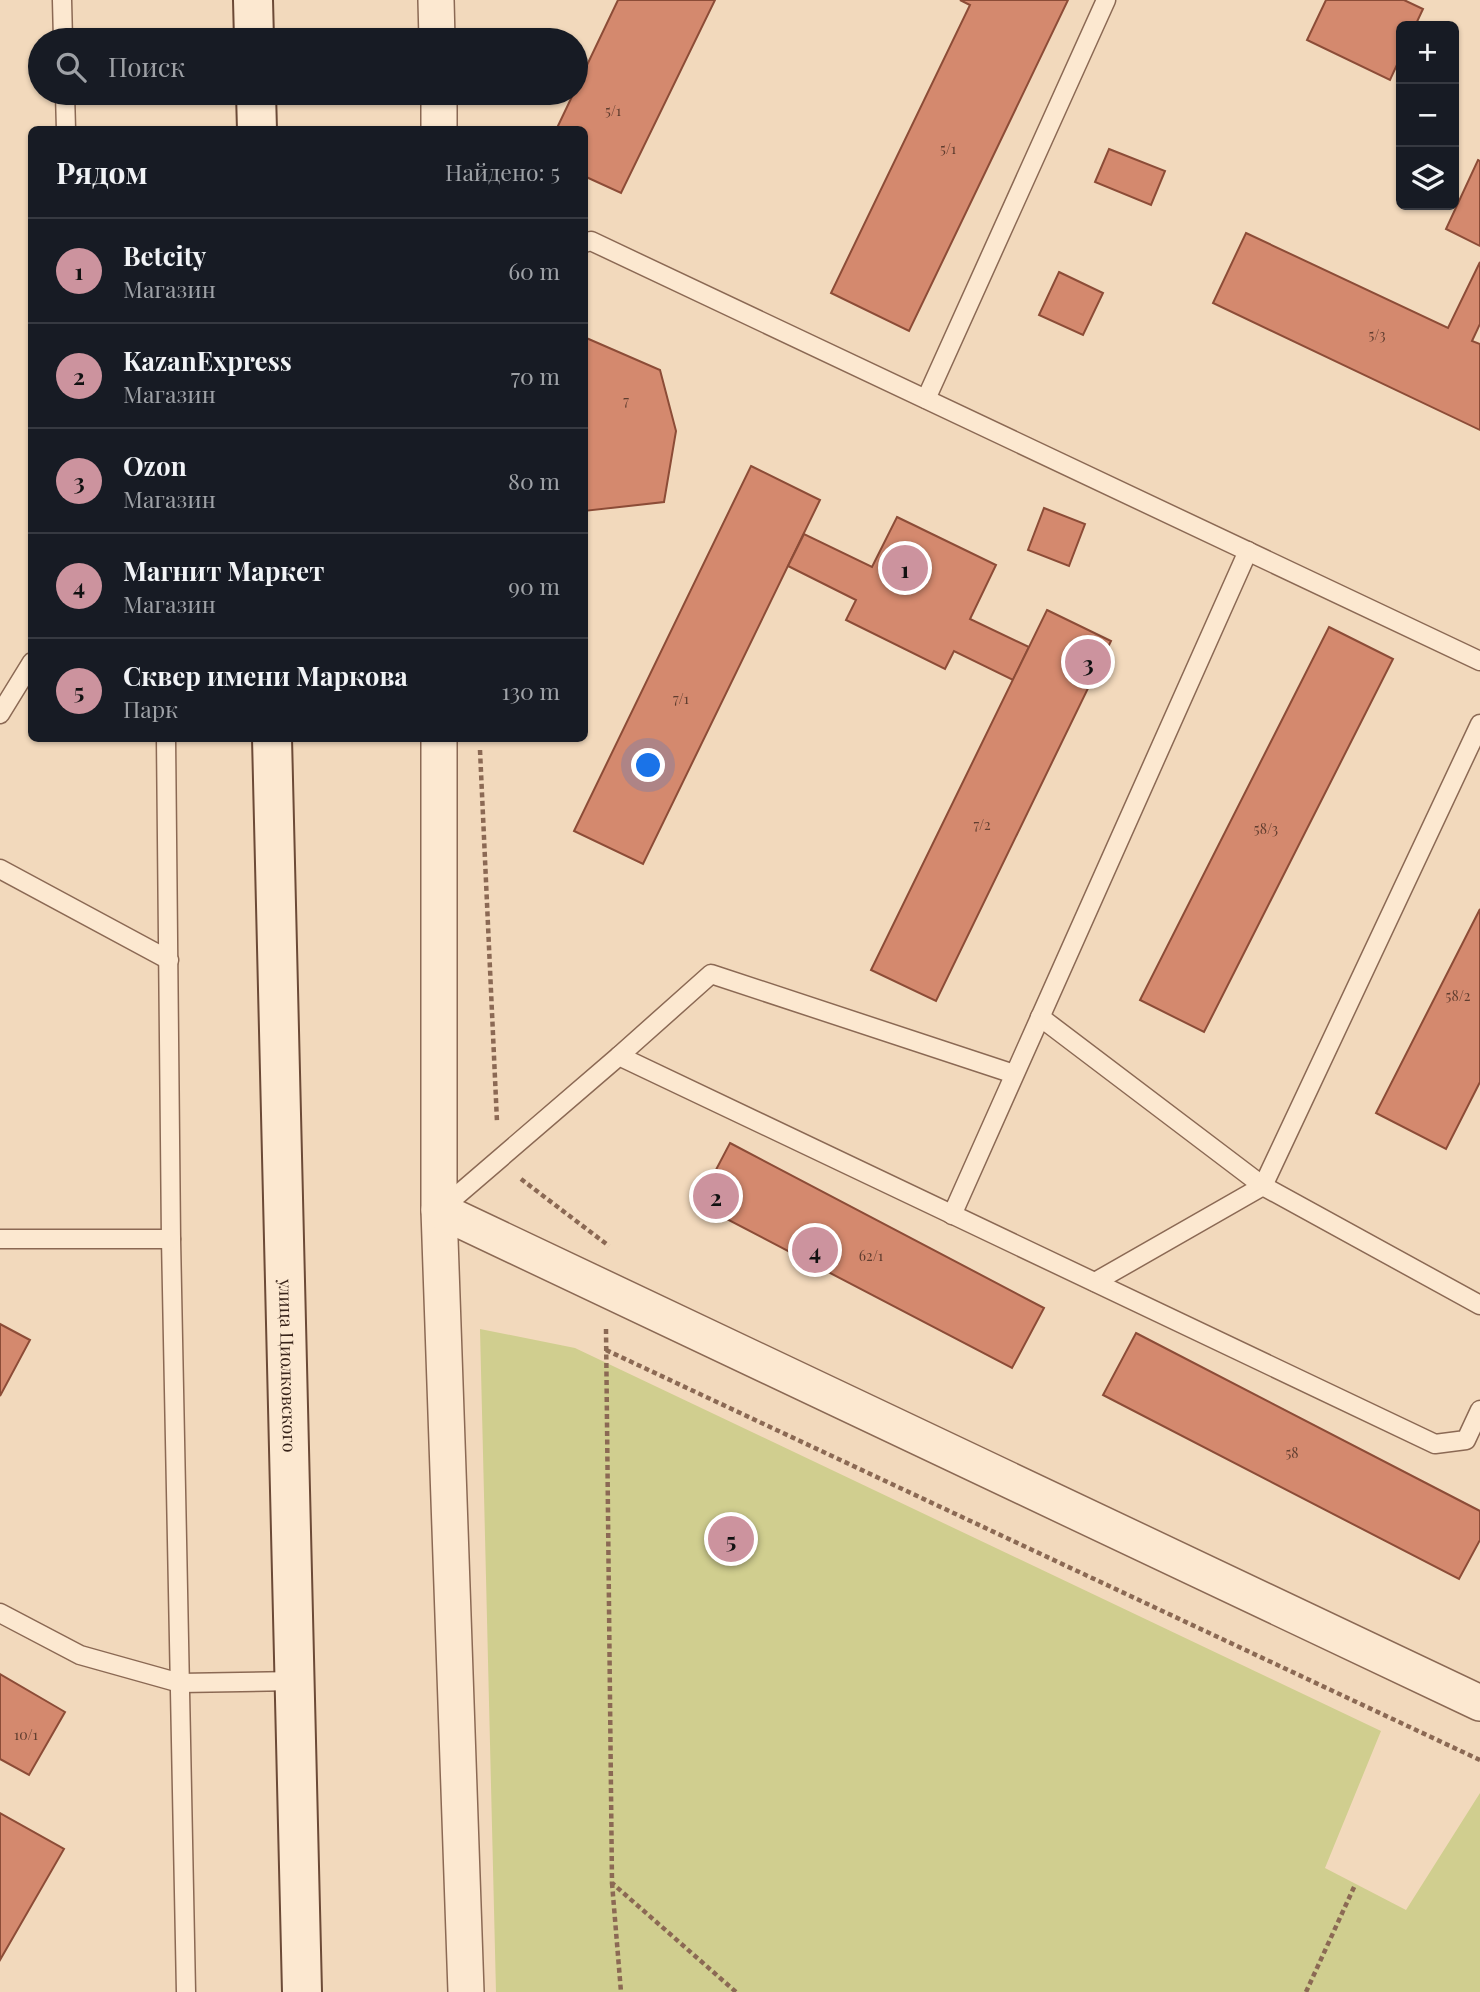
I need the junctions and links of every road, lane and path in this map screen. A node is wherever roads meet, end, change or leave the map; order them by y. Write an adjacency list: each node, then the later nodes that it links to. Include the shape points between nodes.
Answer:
1 (62, 0): 5 (lane)
2 (253, 0): 6 (main road)
3 (436, 0): 7 (street)
4 (1106, 0): 15 (lane)
5 (63, 28)
6 (254, 28)
7 (437, 28)
8 (65, 105): 11 (lane)
9 (256, 105): 12 (main road)
10 (439, 105): 13 (street)
11 (66, 126)
12 (257, 126)
13 (439, 126)
14 (588, 242): 15 (lane)
15 (926, 398): 16 (lane)
16 (1248, 551): 17 (lane); 27 (lane)
17 (1480, 661)
18 (28, 668): 19 (lane)
19 (0, 713)
20 (1480, 724): 31 (lane)
21 (166, 742): 26 (lane)
22 (272, 742): 43 (main road, улица Циолковского)
23 (439, 742): 32 (street)
24 (480, 742): 30 (path)
25 (0, 870): 26 (lane)
26 (169, 960): 35 (lane)
27 (1040, 1017): 29 (lane); 31 (lane)
28 (619, 1056): 29 (lane, via 711,974); 30 (lane); 33 (lane)
29 (1014, 1074): 33 (lane)
30 (497, 1160): 32 (lane); 36 (path)
31 (1263, 1186): 37 (lane); 39 (lane)
32 (439, 1210): 38 (street); 51 (street)
33 (952, 1215): 37 (lane)
34 (0, 1239): 35 (lane)
35 (171, 1239): 44 (lane)
36 (613, 1250)
37 (1095, 1282): 41 (lane, via 1435,1444 1466,1440)
38 (606, 1290): 40 (path); 45 (street)
39 (1480, 1305)
40 (606, 1350): 46 (path); 47 (path)
41 (1480, 1410)
42 (0, 1613): 44 (lane, via 80,1655)
43 (295, 1681): 44 (lane); 50 (main road, улица Циолковского)
44 (180, 1683): 49 (lane)
45 (1480, 1703)
46 (1480, 1760)
47 (612, 1883): 52 (path); 53 (path)
48 (1355, 1885): 54 (path)
49 (186, 1992)
50 (302, 1992)
51 (466, 1992)
52 (621, 1992)
53 (736, 1992)
54 (1306, 1992)

